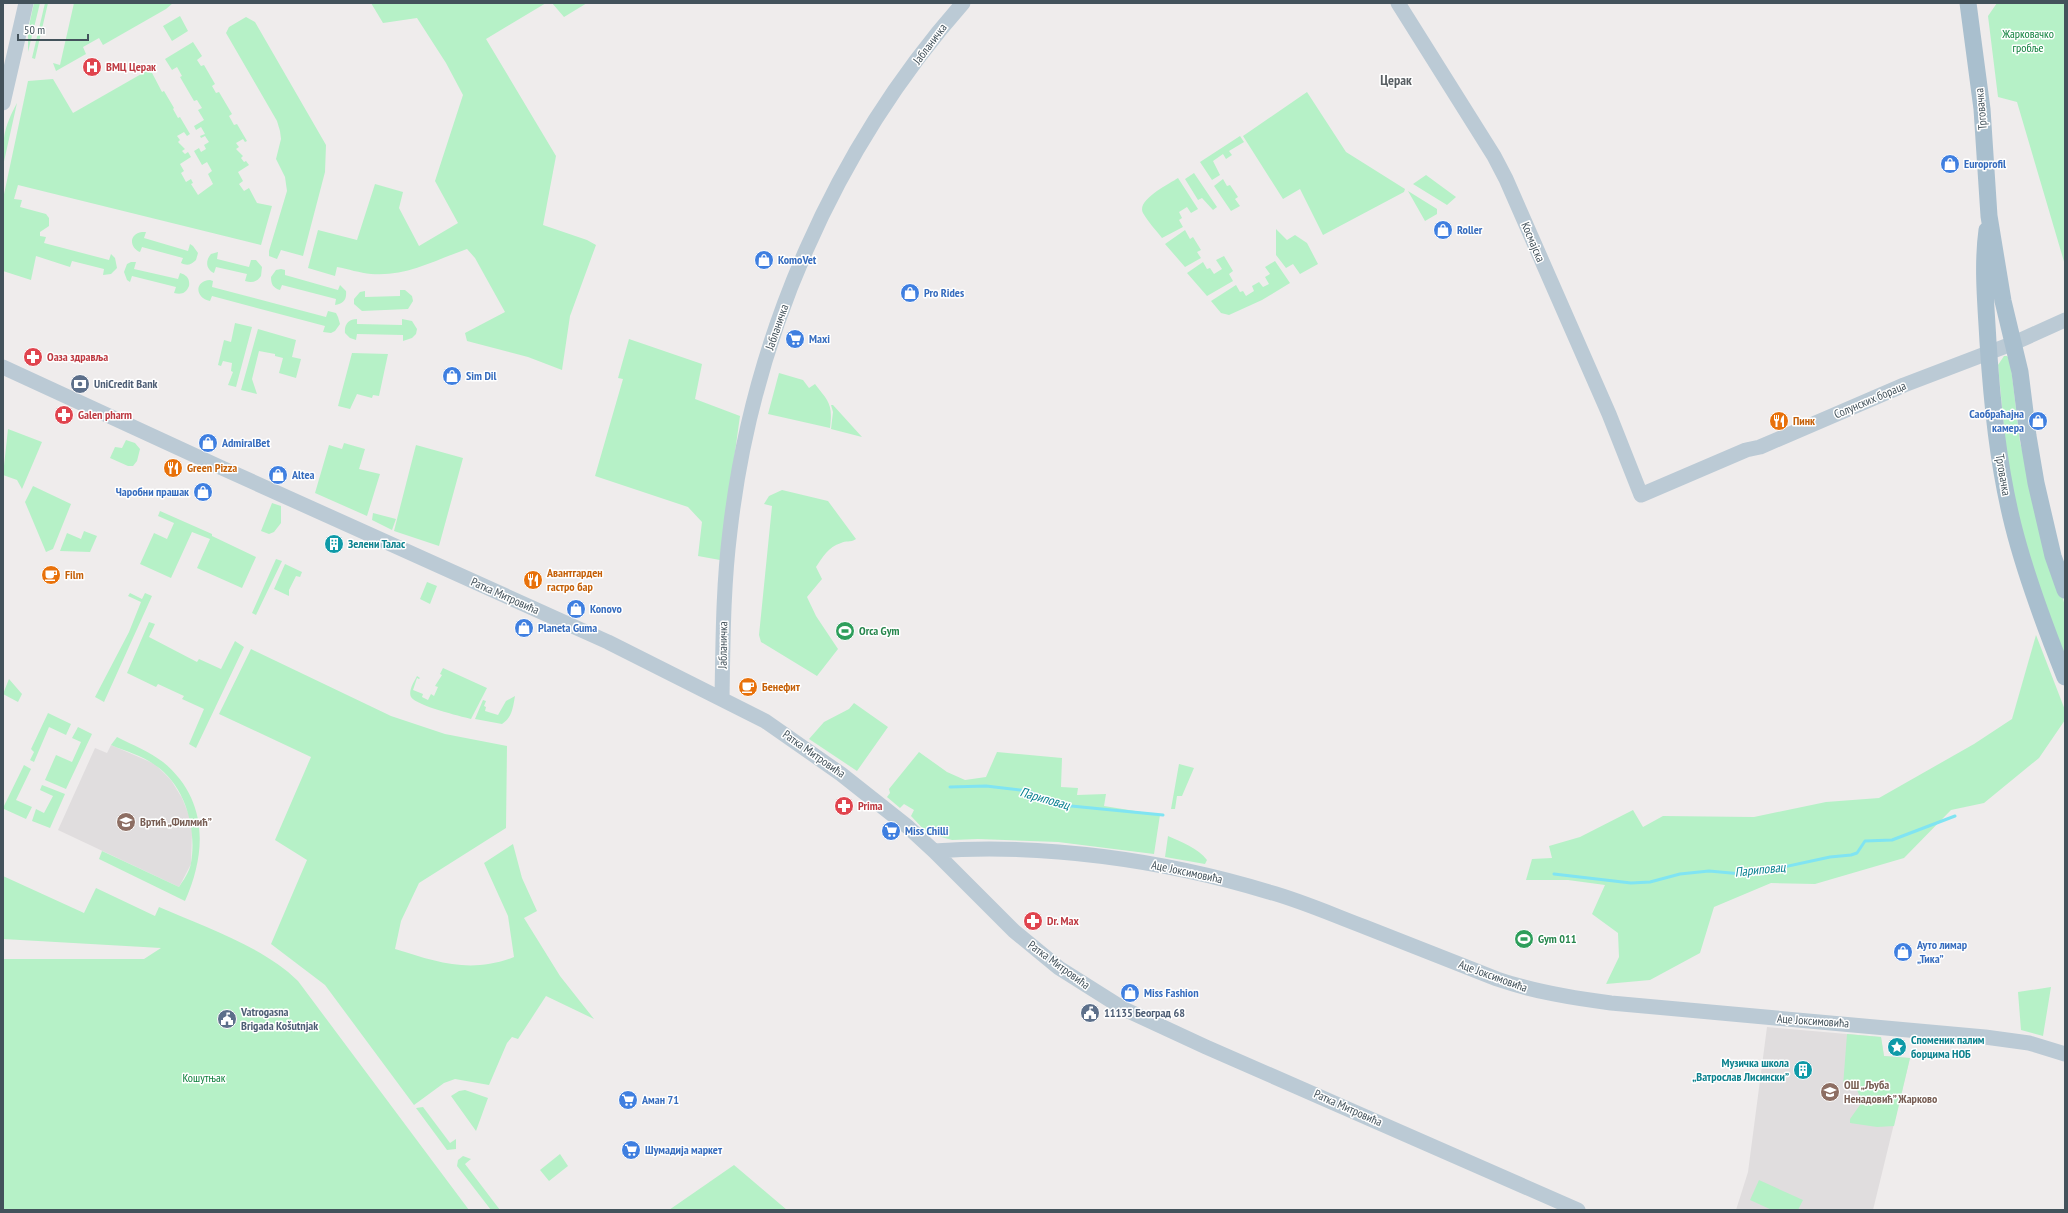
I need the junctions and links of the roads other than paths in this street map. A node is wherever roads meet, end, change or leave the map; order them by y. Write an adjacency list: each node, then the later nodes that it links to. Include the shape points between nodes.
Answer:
1 (26, 3): 5 (street)
2 (964, 3): 14 (street, Јабланичка, via 924,50 849,163 807,250 779,317 751,416 734,498 726,565)
3 (1398, 3): 11 (street, Космајска, via 1506,179 1609,414)
4 (1968, 3): 6 (main road, Трговачка, via 1982,109)
5 (3, 103)
6 (1989, 216): 8 (main road, Трговачка, via 2003,301); 9 (main road, Трговачка, via 1984,270)
7 (2065, 320): 8 (street, Солунских бораца)
8 (2014, 343): 9 (street, Солунских бораца); 12 (main road, Трговачка, via 2037,491 2053,556)
9 (1989, 353): 11 (street, Солунских бораца, via 1904,385 1760,447 1746,450); 13 (main road, Трговачка, via 1998,444 2009,507 2026,574)
10 (3, 367): 14 (street, Ратка Митровића, via 608,642)
11 (1641, 494)
12 (2065, 590)
13 (2065, 677)
14 (722, 698): 15 (street, Ратка Митровића, via 765,721 841,774)
15 (934, 851): 16 (street, Аце Јоксимовића, via 997,850 1080,855 1146,864 1235,882 1297,901 1513,984 1560,996 1725,1014 1985,1037 2029,1043); 17 (street, Ратка Митровића, via 1025,941 1066,973 1110,1001 1192,1041)
16 (2065, 1054)
17 (1578, 1210)

